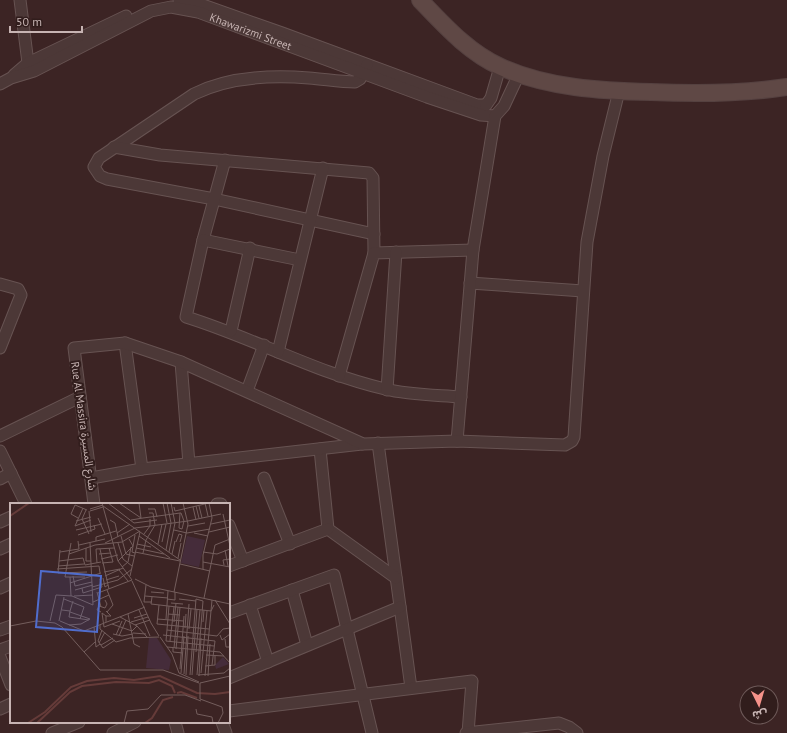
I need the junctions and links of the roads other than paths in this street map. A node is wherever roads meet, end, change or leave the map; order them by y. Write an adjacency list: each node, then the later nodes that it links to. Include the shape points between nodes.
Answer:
1 (20, 0): 7 (street)
2 (163, 0): 5 (street, Khawarizmi Street)
3 (179, 0): 6 (street, Khawarizmi Street, via 200,4)
4 (420, 0): 8 (main road, via 448,30)
5 (103, 31): 6 (street, Khawarizmi Street, via 151,11 171,6); 7 (street, Khawarizmi Street)
6 (280, 38): 9 (street, Khawarizmi Street)
7 (31, 67): 11 (street, Khawarizmi Street)
8 (500, 67): 10 (main road); 15 (street, via 491,98)
9 (364, 69): 14 (street, Khawarizmi Street); 17 (street, via 360,79 355,82 290,77 232,80 208,86)
10 (519, 74): 13 (main road, via 573,86); 16 (street, via 504,106)
11 (0, 84)
12 (787, 87): 13 (main road, via 721,94)
13 (619, 91): 31 (street, via 594,198)
14 (430, 93): 15 (street, Khawarizmi Street); 16 (street, Khawarizmi Street, via 481,115)
15 (486, 105): 16 (street)
16 (495, 116): 25 (street)
17 (114, 147): 18 (street, via 160,155); 20 (street, via 96,161 94,167 100,176)
18 (225, 160): 19 (street); 20 (street)
19 (323, 168): 21 (street); 22 (street, via 371,174)
20 (214, 199): 21 (street); 23 (street)
21 (310, 220): 22 (street); 28 (street)
22 (374, 234): 27 (street)
23 (203, 240): 24 (street); 32 (street, via 186,317)
24 (250, 248): 28 (street); 32 (street)
25 (473, 250): 26 (street); 29 (street)
26 (396, 252): 27 (street); 39 (street)
27 (374, 253): 38 (street)
28 (300, 260): 36 (street)
29 (470, 283): 31 (street); 42 (street)
30 (0, 284): 35 (street, via 18,289 21,295)
31 (583, 291): 44 (street, via 572,441 564,445)
32 (231, 331): 34 (street)
33 (125, 343): 37 (street); 41 (street, Rue Al Massira شارع المسيرة, via 74,348); 50 (street)
34 (264, 346): 36 (street); 40 (street)
35 (0, 348)
36 (278, 352): 38 (street)
37 (181, 362): 40 (street); 49 (street)
38 (339, 376): 39 (street)
39 (387, 390): 42 (street)
40 (247, 391): 46 (street)
41 (80, 397): 43 (street); 52 (street, Rue Al Massira شارع المسيرة)
42 (461, 397): 44 (street)
43 (0, 436)
44 (457, 441): 45 (street)
45 (378, 443): 46 (street); 66 (street)
46 (363, 444): 47 (street)
47 (320, 449): 49 (street); 60 (street)
48 (0, 451): 51 (street)
49 (189, 464): 50 (street)
50 (142, 469): 52 (street)
51 (11, 473): 54 (street); 55 (street)
52 (91, 478): 56 (street, Rue Al Massira شارع المسيرة)
53 (264, 478): 62 (street)
54 (0, 479)
55 (26, 503)
56 (94, 503)
57 (10, 517): 58 (street)
58 (0, 522)
59 (230, 528): 64 (street)
60 (328, 529): 62 (street); 66 (street)
61 (10, 544): 63 (street)
62 (290, 544): 64 (street)
63 (0, 549)
64 (242, 561): 65 (street)
65 (230, 566)
66 (396, 578): 71 (street)
67 (10, 584): 68 (street)
68 (0, 588)
69 (292, 590): 70 (street); 74 (street, via 334,575); 76 (street)
70 (250, 605): 72 (street); 80 (street)
71 (400, 607): 74 (street); 83 (street)
72 (230, 613)
73 (10, 626): 75 (street)
74 (348, 628): 76 (street); 84 (street)
75 (0, 630)
76 (307, 645): 80 (street)
77 (10, 646): 78 (street)
78 (0, 650)
79 (0, 656): 82 (street)
80 (268, 662): 81 (street)
81 (230, 678)
82 (10, 682)
83 (411, 688): 84 (street); 98 (street, via 472,681)
84 (363, 694): 87 (street); 97 (street)
85 (10, 704): 86 (street)
86 (0, 708)
87 (230, 711)
88 (77, 723): 93 (street)
89 (133, 723): 92 (street)
90 (175, 723): 95 (street)
91 (222, 723): 96 (street)
92 (124, 728): 94 (street)
93 (52, 733)
94 (113, 733)
95 (178, 733)
96 (226, 733)
97 (372, 733)
98 (467, 733): 99 (street, via 559,723)
99 (577, 733)

